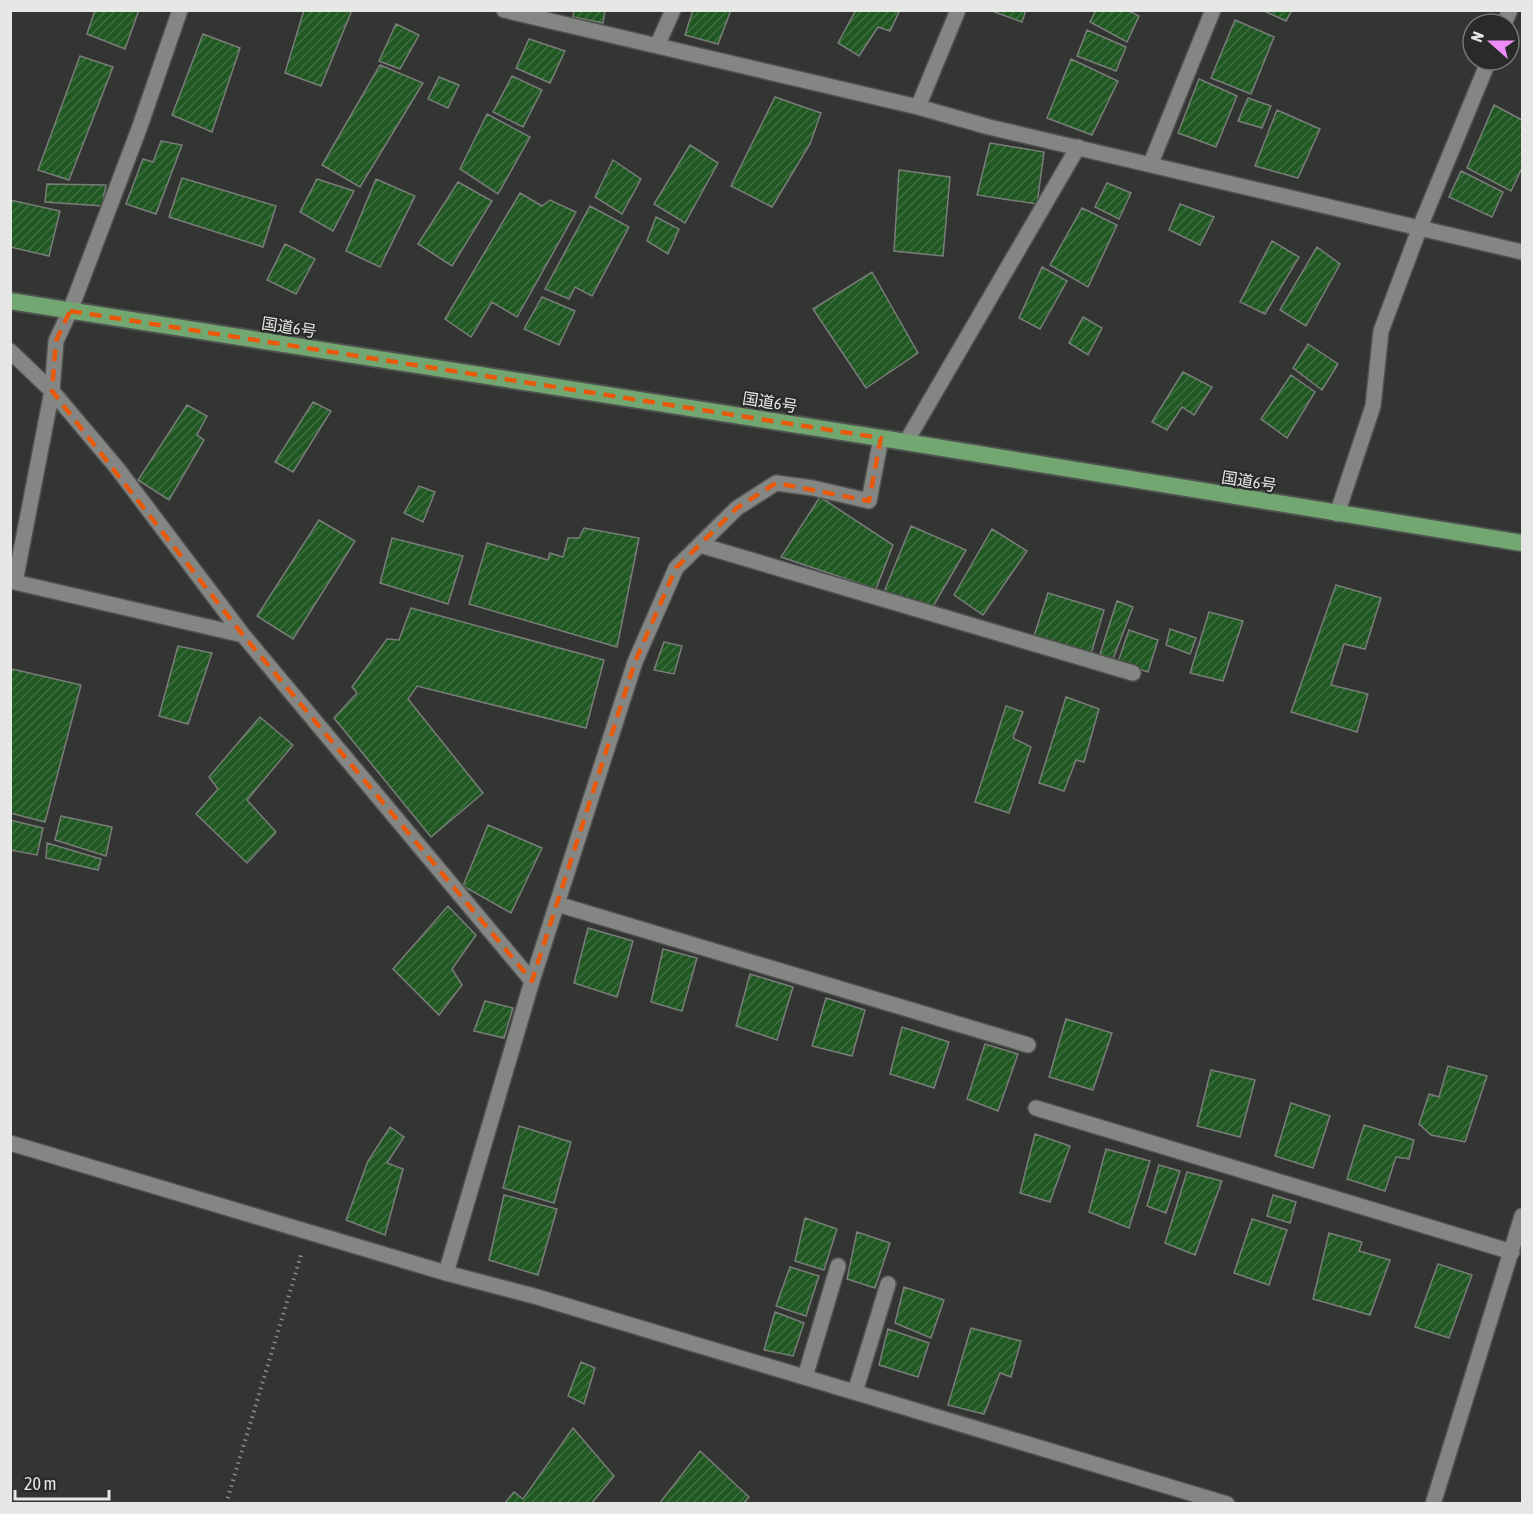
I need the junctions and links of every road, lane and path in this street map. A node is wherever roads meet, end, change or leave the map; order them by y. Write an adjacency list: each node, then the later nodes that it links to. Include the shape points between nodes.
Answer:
1 (180, 10): 15 (street)
2 (504, 10): 6 (street)
3 (673, 10): 7 (street)
4 (958, 10): 9 (street)
5 (1213, 10): 11 (street)
6 (543, 15): 7 (street)
7 (657, 46): 9 (street)
8 (1484, 72): 12 (street)
9 (918, 107): 10 (street)
10 (1078, 147): 11 (street); 19 (street)
11 (1150, 164): 12 (street)
12 (1420, 227): 13 (street); 20 (street, via 1381,331 1373,406)
13 (1522, 252)
14 (10, 301): 15 (highway, 国道6号)
15 (70, 311): 17 (street, via 56,341); 18 (highway, 国道6号)
16 (10, 351): 17 (street)
17 (52, 391): 23 (street); 24 (street, via 117,468)
18 (880, 438): 19 (highway, 国道6号); 22 (street, via 869,501 776,483 737,508)
19 (906, 442): 20 (highway, 国道6号)
20 (1337, 514): 21 (highway, 国道6号)
21 (1522, 543)
22 (700, 545): 25 (street); 26 (street, via 676,568 635,662)
23 (13, 582): 24 (street)
24 (243, 635): 27 (street)
25 (1132, 673)
26 (557, 904): 27 (street); 28 (street)
27 (532, 981): 35 (street)
28 (1028, 1045)
29 (1036, 1108): 33 (street)
30 (10, 1143): 32 (street)
31 (1522, 1216): 33 (street)
32 (308, 1231): 35 (street); 39 (path)
33 (1512, 1252): 41 (street)
34 (838, 1266): 37 (street)
35 (446, 1273): 37 (street)
36 (888, 1284): 38 (street)
37 (805, 1377): 38 (street)
38 (855, 1392): 40 (street)
39 (225, 1503)
40 (1227, 1503)
41 (1432, 1503)

